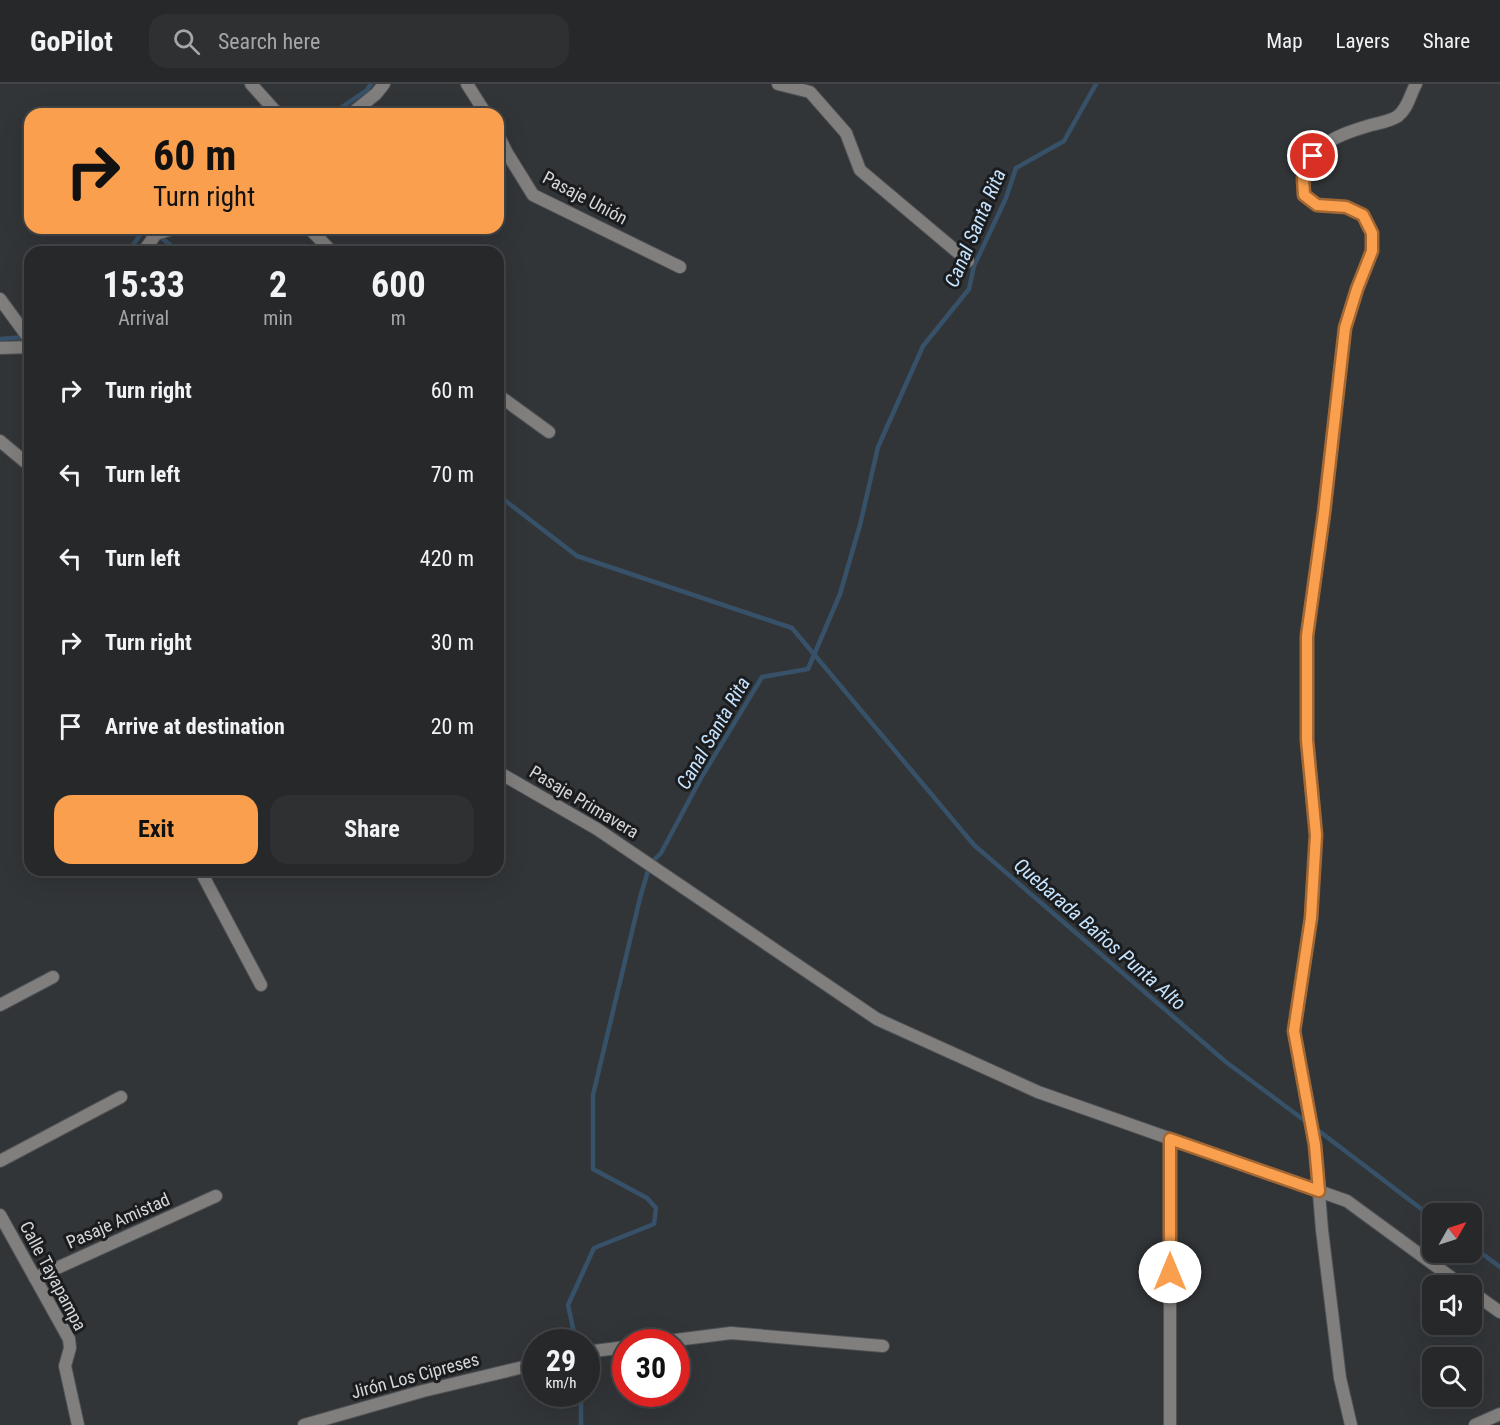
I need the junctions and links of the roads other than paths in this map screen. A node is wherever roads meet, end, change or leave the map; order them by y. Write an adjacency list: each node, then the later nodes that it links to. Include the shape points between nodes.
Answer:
1 (251, 84): 6 (street)
2 (384, 84): 7 (street)
3 (467, 84): 8 (street)
4 (778, 84): 12 (street, via 810,92 846,133 860,170)
5 (1416, 84): 30 (street, via 1409,103 1397,117 1331,139 1313,156 1303,178 1304,195 1317,205 1346,207 1363,215 1372,233 1372,251 1345,328 1307,636 1307,740 1316,835 1311,918 1294,1031 1315,1145)
6 (273, 108)
7 (358, 108)
8 (482, 108)
9 (504, 147): 13 (street, Pasaje Unión, via 533,195)
10 (315, 234): 11 (street)
11 (326, 246)
12 (968, 261)
13 (680, 267)
14 (0, 299): 15 (street)
15 (24, 332)
16 (24, 347): 17 (street)
17 (0, 348)
18 (504, 399): 19 (street)
19 (549, 432)
20 (0, 441): 21 (street)
21 (24, 461)
22 (504, 775): 28 (street, Pasaje Primavera, via 597,829 877,1019 1038,1092)
23 (203, 876): 25 (street)
24 (53, 977): 26 (street)
25 (261, 985)
26 (0, 1005)
27 (121, 1098): 29 (street)
28 (1170, 1139): 30 (street, Pasaje Primavera); 43 (street)
29 (0, 1161)
30 (1319, 1191): 33 (street, Pasaje Primavera, via 1347,1201); 44 (street, via 1340,1378)
31 (216, 1196): 34 (street, Pasaje Amistad)
32 (0, 1215): 34 (street, Calle Tayapampa)
33 (1448, 1275)
34 (35, 1278): 41 (street, Calle Tayapampa, via 69,1339 65,1366)
35 (1482, 1299): 36 (street)
36 (1500, 1312)
37 (690, 1339): 38 (street, via 731,1334)
38 (883, 1346)
39 (522, 1367): 42 (street, Jirón Los Cipreses)
40 (1500, 1414): 45 (street)
41 (78, 1425)
42 (304, 1425)
43 (1170, 1425)
44 (1351, 1425)
45 (1475, 1425)

